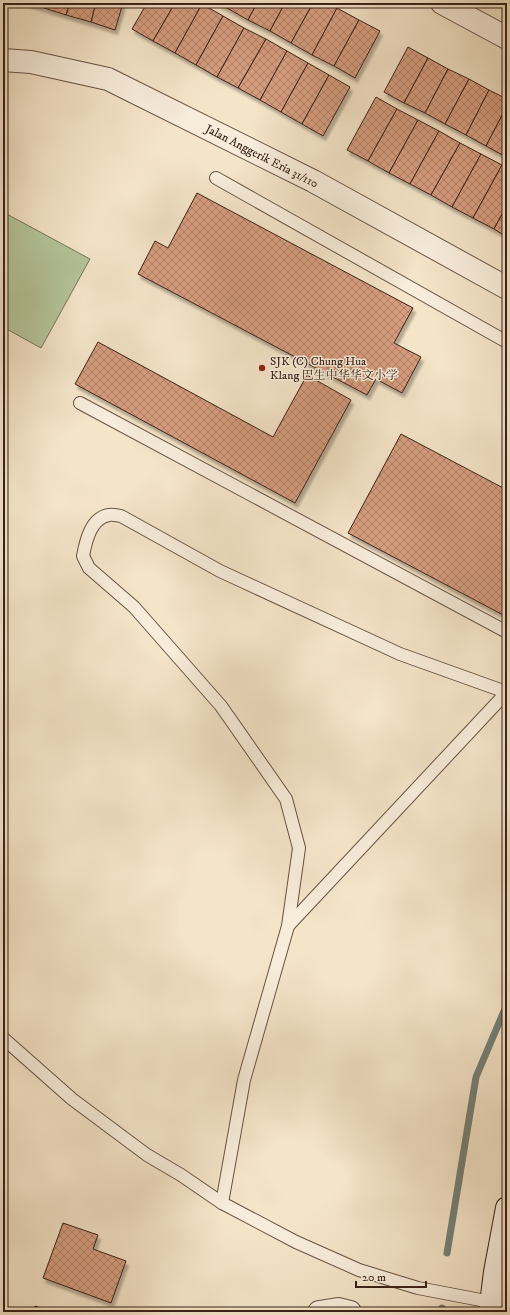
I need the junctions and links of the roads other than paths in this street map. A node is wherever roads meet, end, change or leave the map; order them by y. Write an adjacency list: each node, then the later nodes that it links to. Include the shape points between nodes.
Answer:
1 (442, 3): 2 (street)
2 (507, 38)
3 (3, 60): 5 (street, Jalan Anggerik Eria 31/110, via 30,62 108,79 313,181)
4 (216, 178): 6 (lane)
5 (507, 288)
6 (507, 342)
7 (80, 403): 8 (lane)
8 (507, 632)
9 (506, 692): 10 (lane); 10 (lane, via 400,654 220,571 122,516 110,515 98,519 85,544 83,556 89,568 134,607 221,706 286,799 299,848)
10 (288, 926): 12 (lane, via 244,1080)
11 (3, 1038): 12 (lane, via 72,1099 147,1155)
12 (222, 1203): 14 (lane, via 296,1242 359,1270)
13 (507, 1208): 14 (street)
14 (490, 1307)
15 (319, 1312): 16 (street, via 338,1309)
16 (350, 1312)

